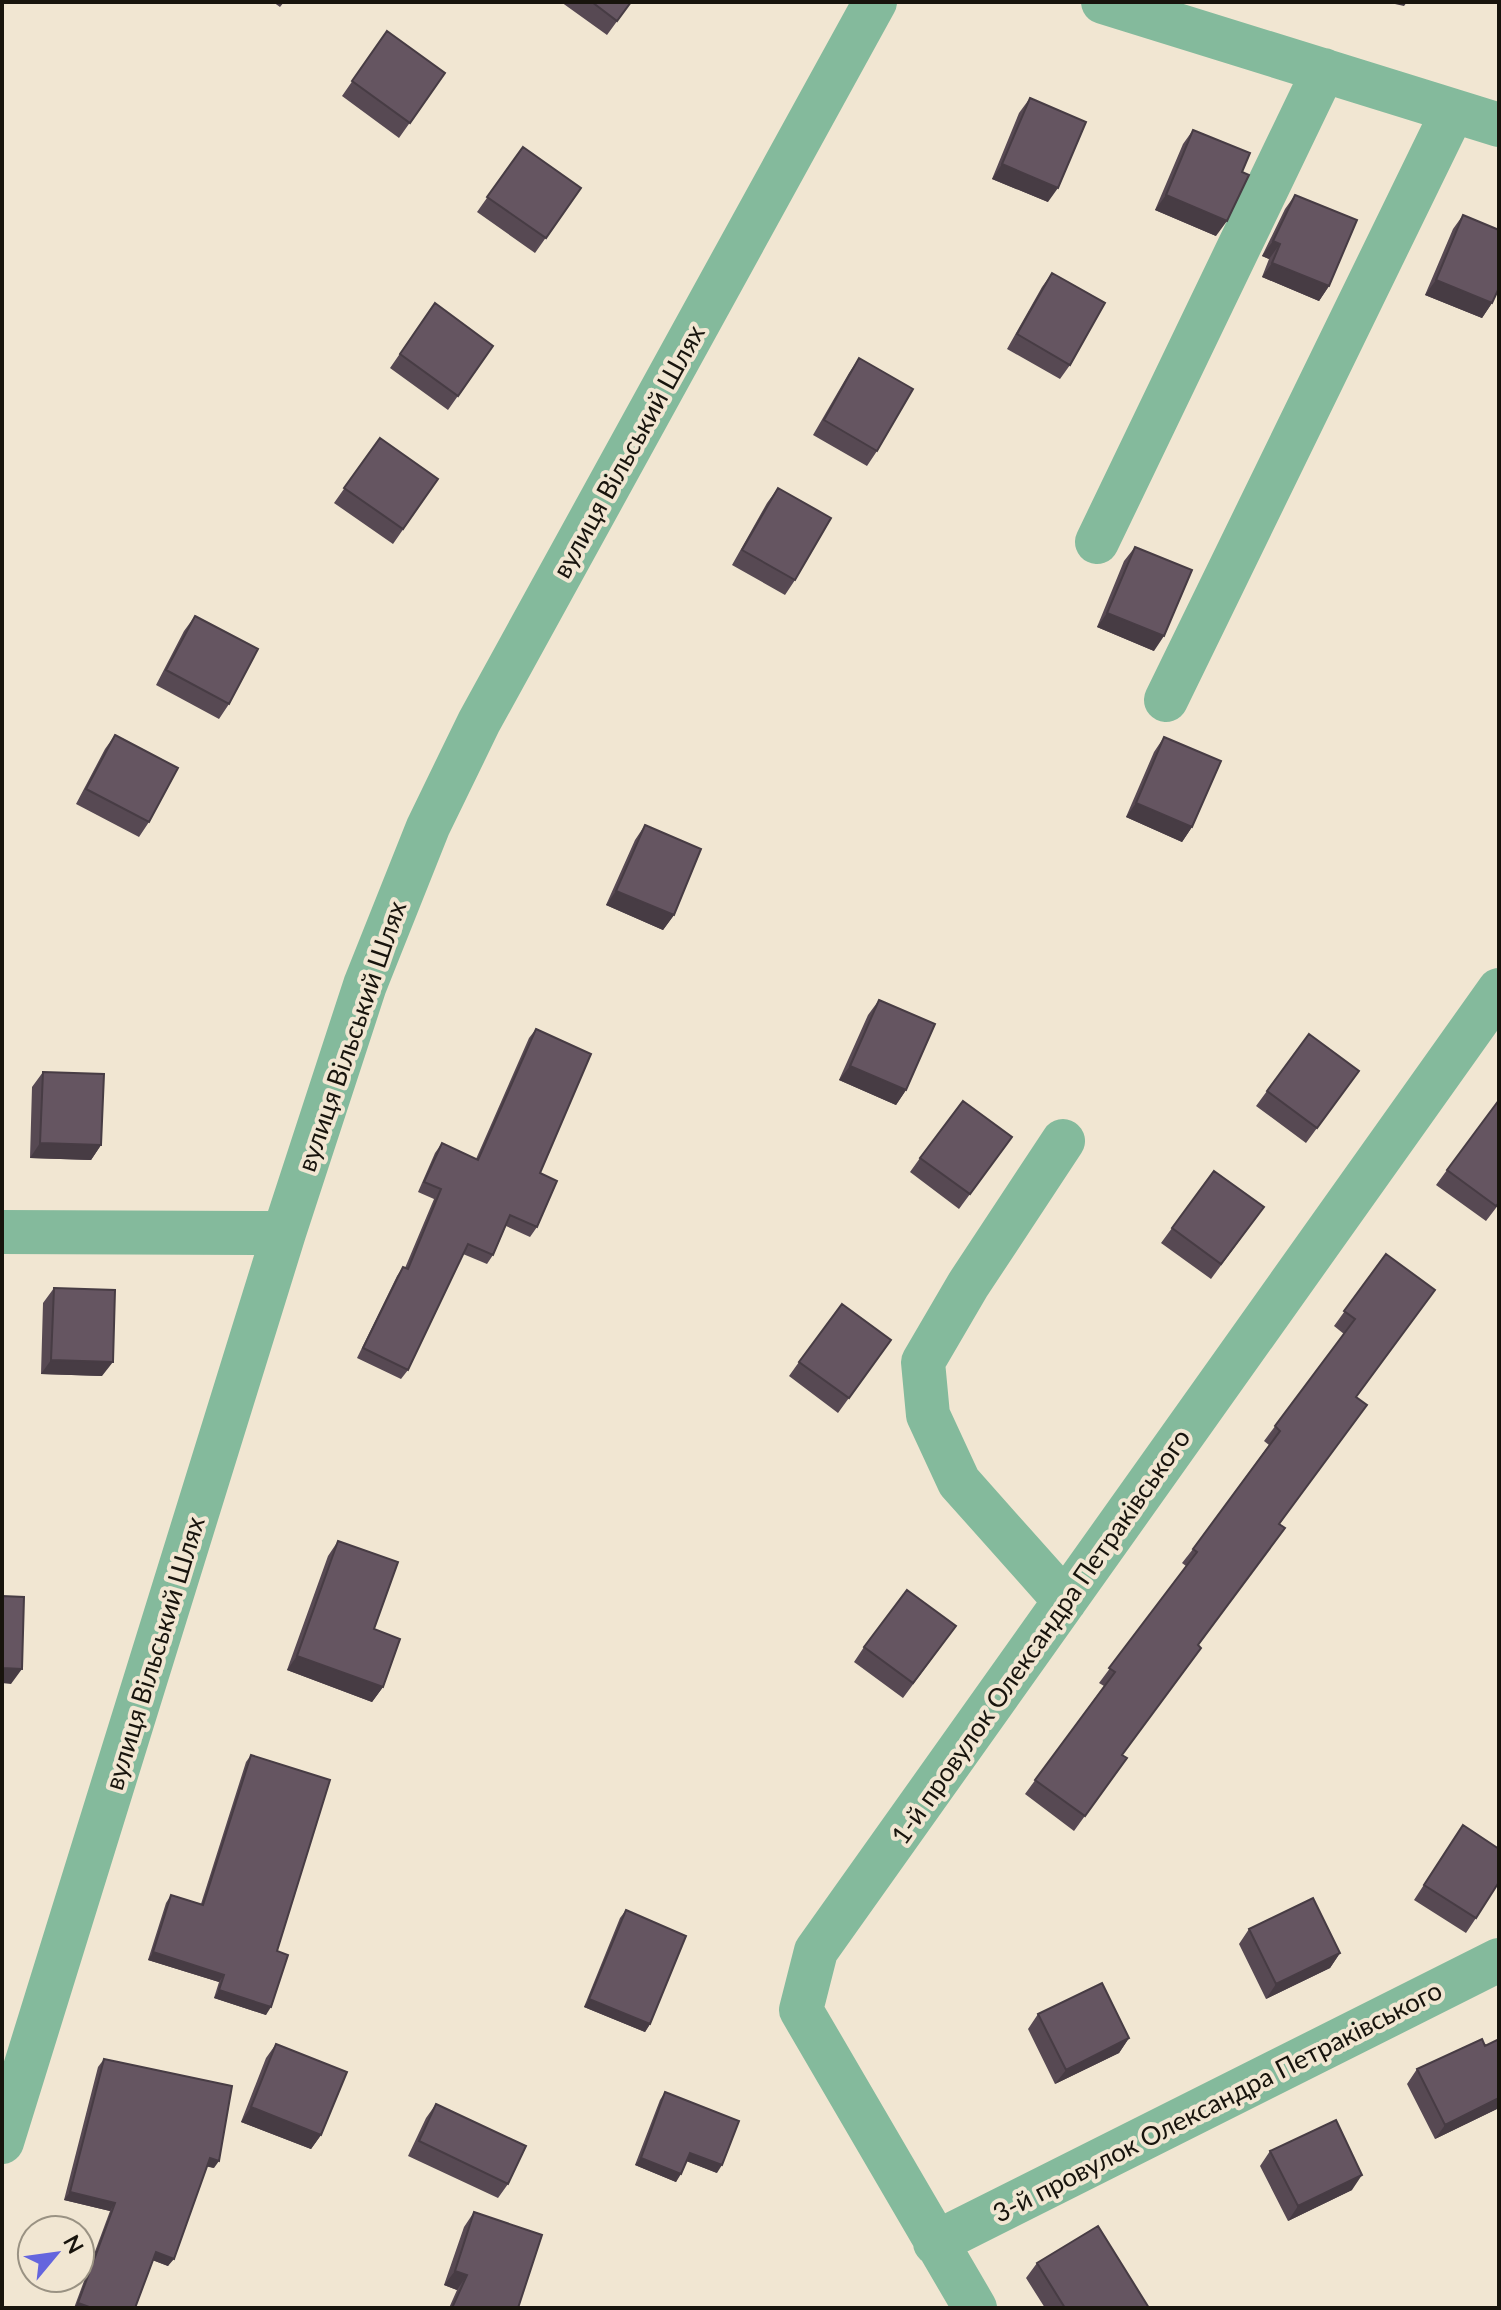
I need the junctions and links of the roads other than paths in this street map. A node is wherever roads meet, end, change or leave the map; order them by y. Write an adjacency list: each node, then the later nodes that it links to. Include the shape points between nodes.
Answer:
1 (875, 2): 11 (street, вулиця Вільський Шлях, via 479,722 428,827 365,985)
2 (1103, 2): 3 (street)
3 (1324, 70): 4 (street); 6 (street)
4 (1453, 111): 5 (street); 7 (street)
5 (1499, 125)
6 (1097, 542)
7 (1166, 700)
8 (1499, 990): 12 (street, 1-й провулок Олександра Петраківського)
9 (1063, 1141): 12 (street, via 923,1362 928,1415 959,1482)
10 (2, 1232): 11 (street)
11 (284, 1233): 14 (street, вулиця Вільський Шлях)
12 (1065, 1601): 15 (street, 1-й провулок Олександра Петраківського, via 816,1951 801,2010)
13 (1499, 1960): 15 (street, 3-й провулок Олександра Петраківського)
14 (2, 2142)
15 (935, 2243): 16 (street, 1-й провулок Олександра Петраківського)
16 (975, 2308)

